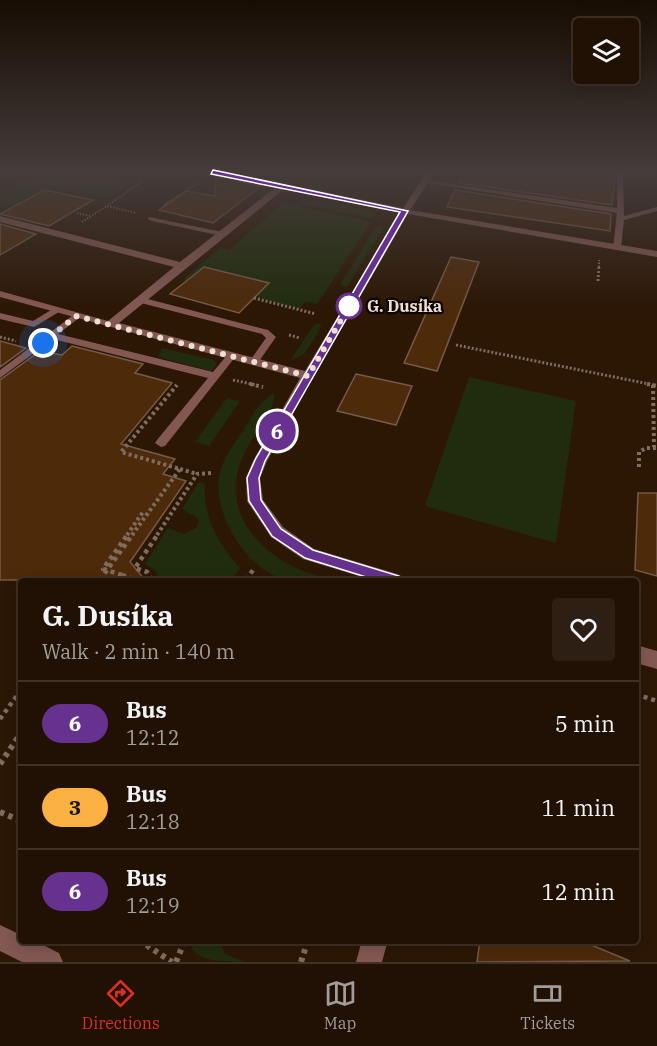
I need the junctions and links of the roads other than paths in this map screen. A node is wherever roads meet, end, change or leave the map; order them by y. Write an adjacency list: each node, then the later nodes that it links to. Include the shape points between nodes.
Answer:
1 (150, 217): 7 (lane)
2 (244, 217): 7 (street)
3 (402, 217): 22 (street)
4 (439, 217): 8 (street)
5 (620, 217): 8 (lane)
6 (0, 219): 10 (street)
7 (222, 234): 10 (street)
8 (617, 248): 9 (street)
9 (657, 254)
10 (182, 266): 12 (street)
11 (0, 294): 13 (street)
12 (140, 300): 16 (street); 19 (lane, via 265,332 272,337)
13 (56, 310): 14 (lane, via 34,324); 15 (street)
14 (0, 316)
15 (76, 316): 16 (street); 17 (lane)
16 (111, 324): 18 (street)
17 (53, 336): 20 (lane); 21 (lane)
18 (231, 356): 19 (street); 21 (lane)
19 (254, 362): 22 (street)
20 (0, 375)
21 (215, 376): 23 (lane)
22 (308, 376): 24 (street, via 260,461 253,478 255,501 277,532 309,554)
23 (161, 443)
24 (387, 578)
25 (639, 655): 26 (street)
26 (657, 660)
27 (0, 938): 29 (street)
28 (374, 944): 30 (street)
29 (50, 962)
30 (369, 962)

